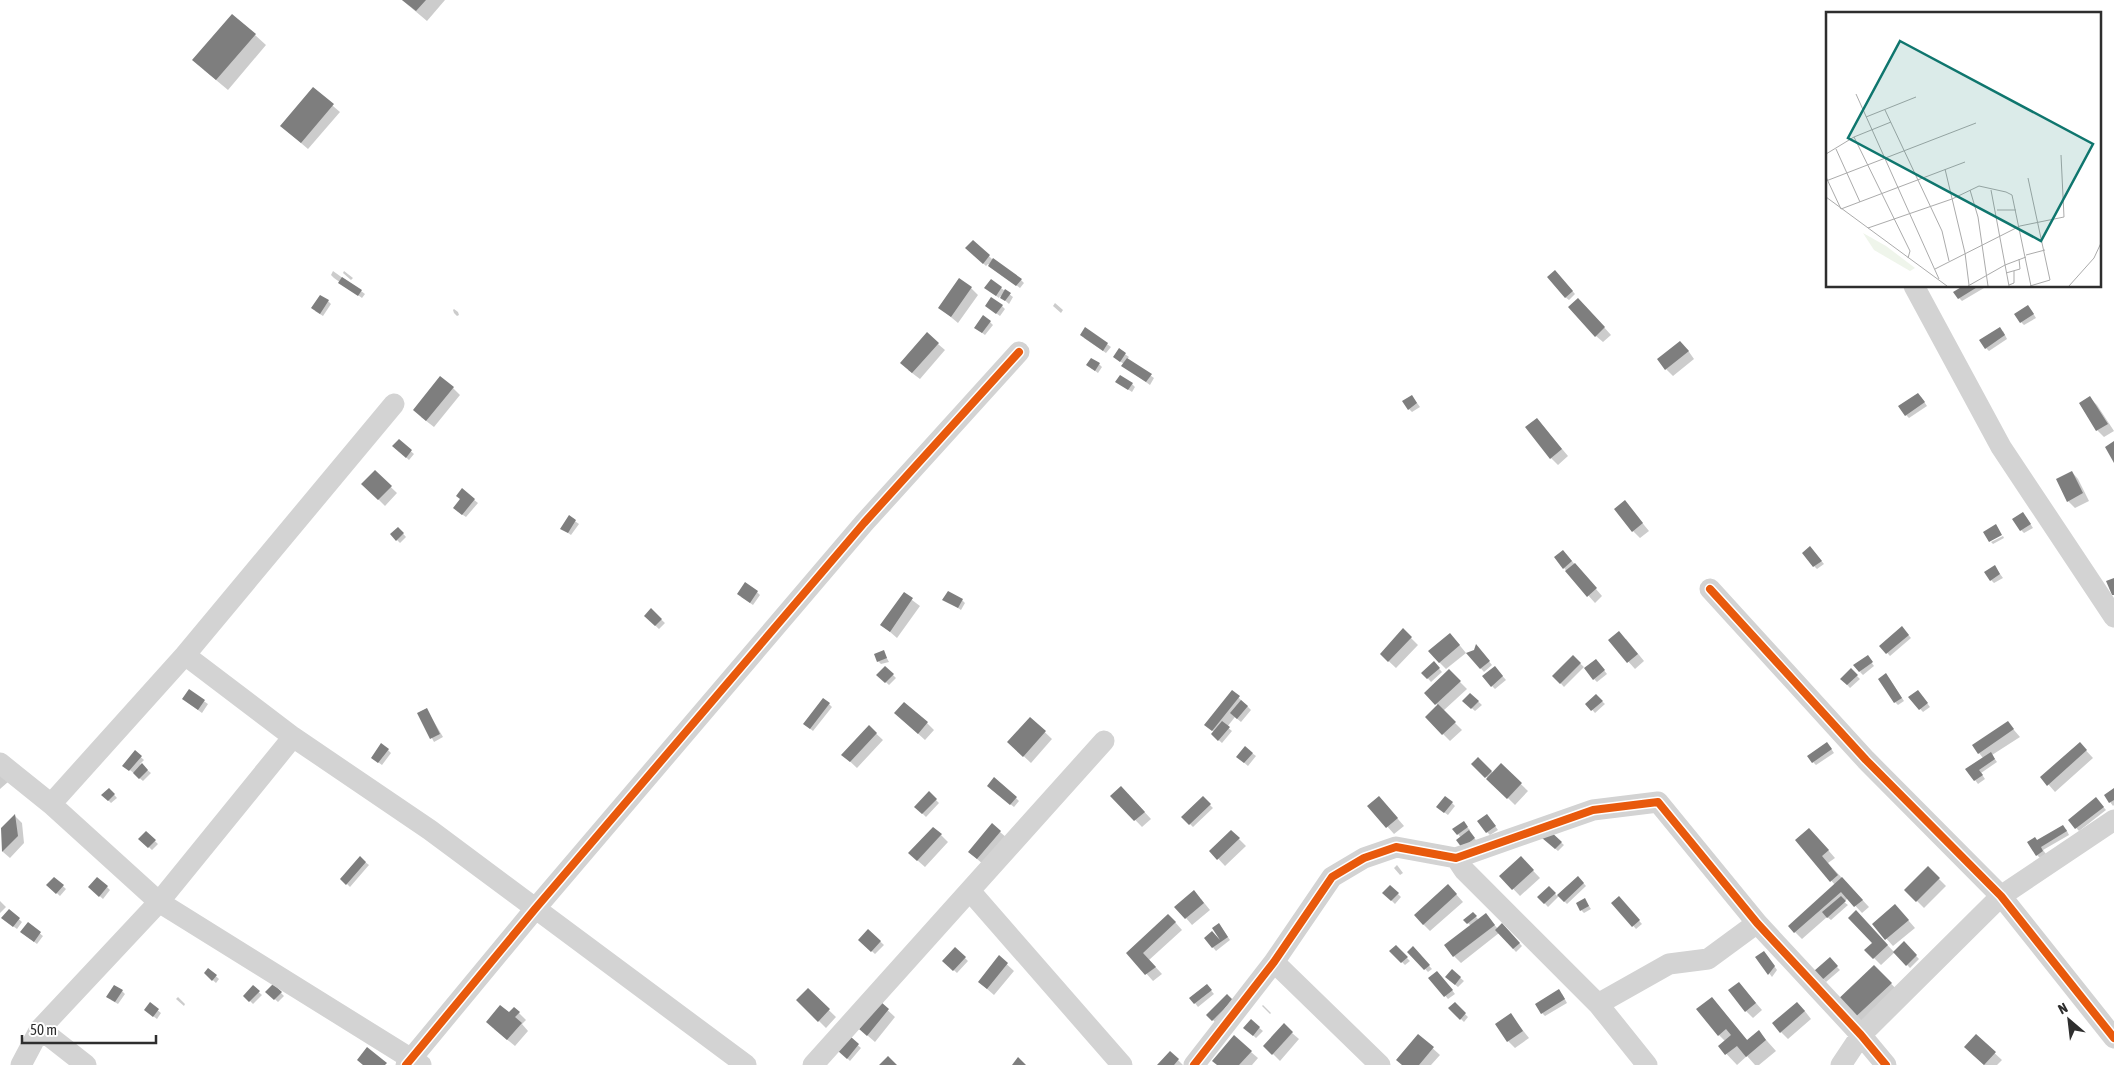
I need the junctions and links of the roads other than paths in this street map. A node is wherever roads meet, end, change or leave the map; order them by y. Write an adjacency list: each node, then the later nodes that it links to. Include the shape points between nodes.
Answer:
1 (1915, 288): 5 (street, via 2001,447)
2 (1020, 352): 16 (street, via 864,523)
3 (394, 404): 6 (street)
4 (1710, 589): 14 (street, via 1866,760)
5 (2114, 617)
6 (185, 655): 7 (street); 10 (street)
7 (294, 736): 15 (street); 16 (street, via 430,830)
8 (1104, 741): 13 (street)
9 (0, 763): 10 (street)
10 (51, 804): 15 (street)
11 (2114, 820): 14 (street)
12 (1456, 858): 17 (street, via 1593,810 1658,802); 18 (street, via 1396,847 1364,858 1332,878); 19 (street, via 1464,870)
13 (970, 891): 27 (street); 28 (street)
14 (2001, 896): 21 (street); 22 (street)
15 (159, 902): 20 (street); 23 (street)
16 (534, 909): 23 (street); 26 (street)
17 (1757, 923): 19 (street, via 1708,958 1669,964); 21 (street)
18 (1274, 962): 29 (street); 30 (street)
19 (1598, 1004): 31 (street)
20 (40, 1029): 24 (street); 25 (street)
21 (1861, 1035): 32 (street); 33 (street)
22 (2114, 1038)
23 (413, 1063)
24 (21, 1065)
25 (86, 1065)
26 (746, 1065)
27 (813, 1065)
28 (1122, 1065)
29 (1194, 1065)
30 (1380, 1065)
31 (1647, 1065)
32 (1841, 1065)
33 (1886, 1065)

